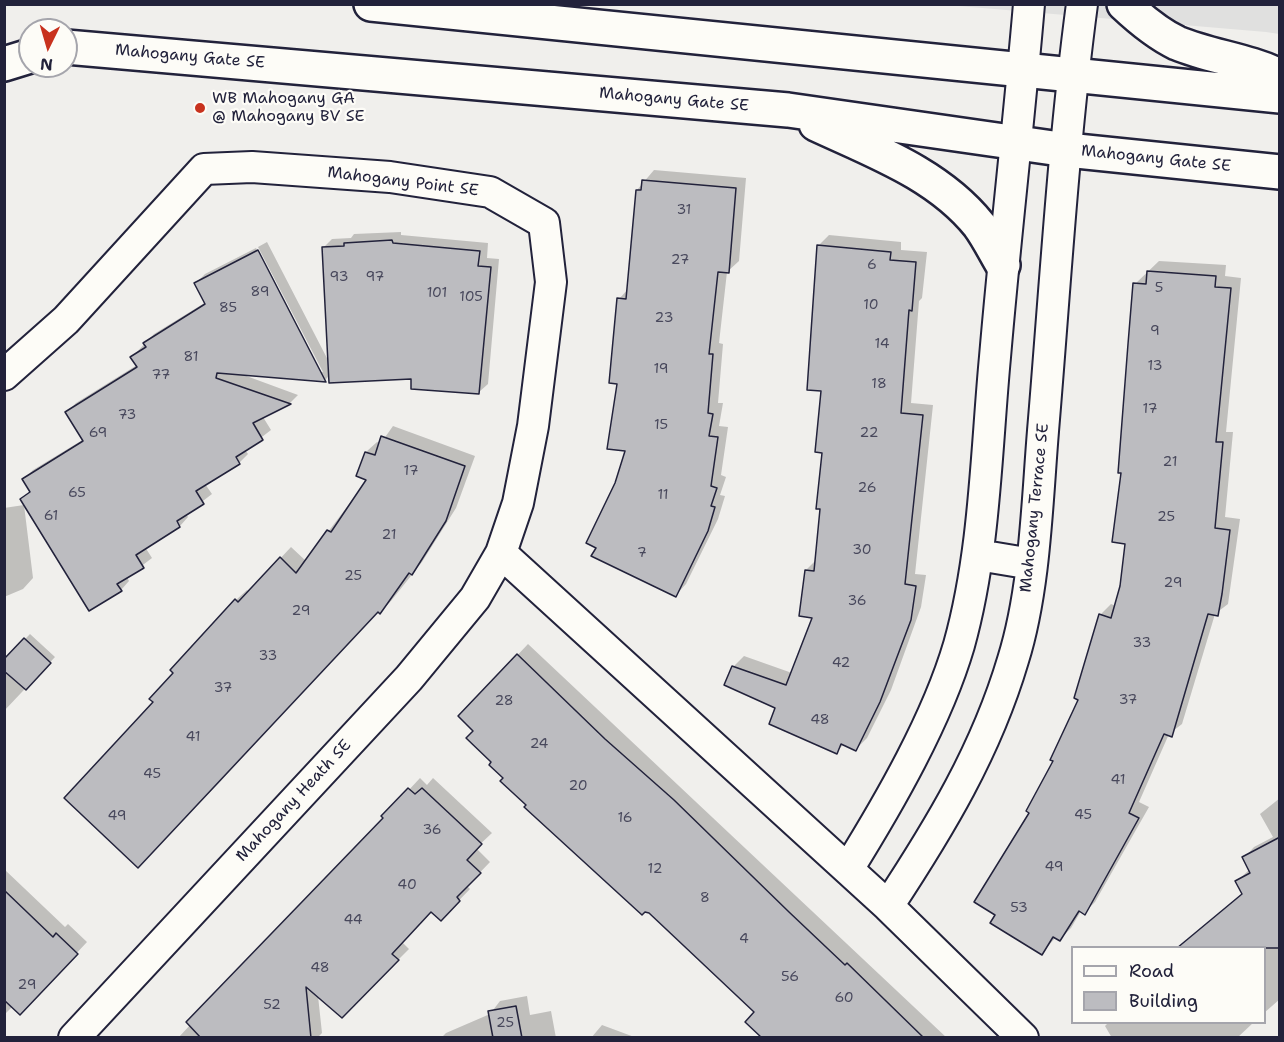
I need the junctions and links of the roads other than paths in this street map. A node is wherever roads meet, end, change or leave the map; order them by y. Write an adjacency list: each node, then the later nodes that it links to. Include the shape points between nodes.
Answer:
1 (371, 4): 6 (street)
2 (1029, 4): 6 (street)
3 (1082, 4): 7 (street, Mahogany Terrace SE)
4 (1124, 4): 8 (street, via 1176,42)
5 (78, 49): 10 (street, Mahogany Gate SE)
6 (1023, 68): 7 (street); 11 (street)
7 (1074, 74): 9 (street); 12 (street, Mahogany Terrace SE)
8 (1280, 76)
9 (1280, 96)
10 (788, 110): 11 (street, Mahogany Gate SE); 14 (street, via 944,189 979,226)
11 (1014, 142): 12 (street, Mahogany Gate SE); 14 (street)
12 (1067, 150): 13 (street, Mahogany Gate SE); 18 (street, Mahogany Terrace SE)
13 (1280, 171)
14 (1003, 265): 17 (street)
15 (4, 375): 16 (street, Mahogany Point SE, via 66,320 204,169 252,167 390,177 490,192 544,223 551,282 533,426 518,503)
16 (501, 553): 19 (street); 21 (street, Mahogany Heath SE, via 475,598 409,678)
17 (978, 555): 18 (street); 19 (street, via 958,646 926,728)
18 (1032, 564): 20 (street, Mahogany Terrace SE, via 1014,658 980,753 932,839)
19 (848, 868): 20 (street)
20 (888, 906): 22 (street)
21 (74, 1038)
22 (1023, 1038)

